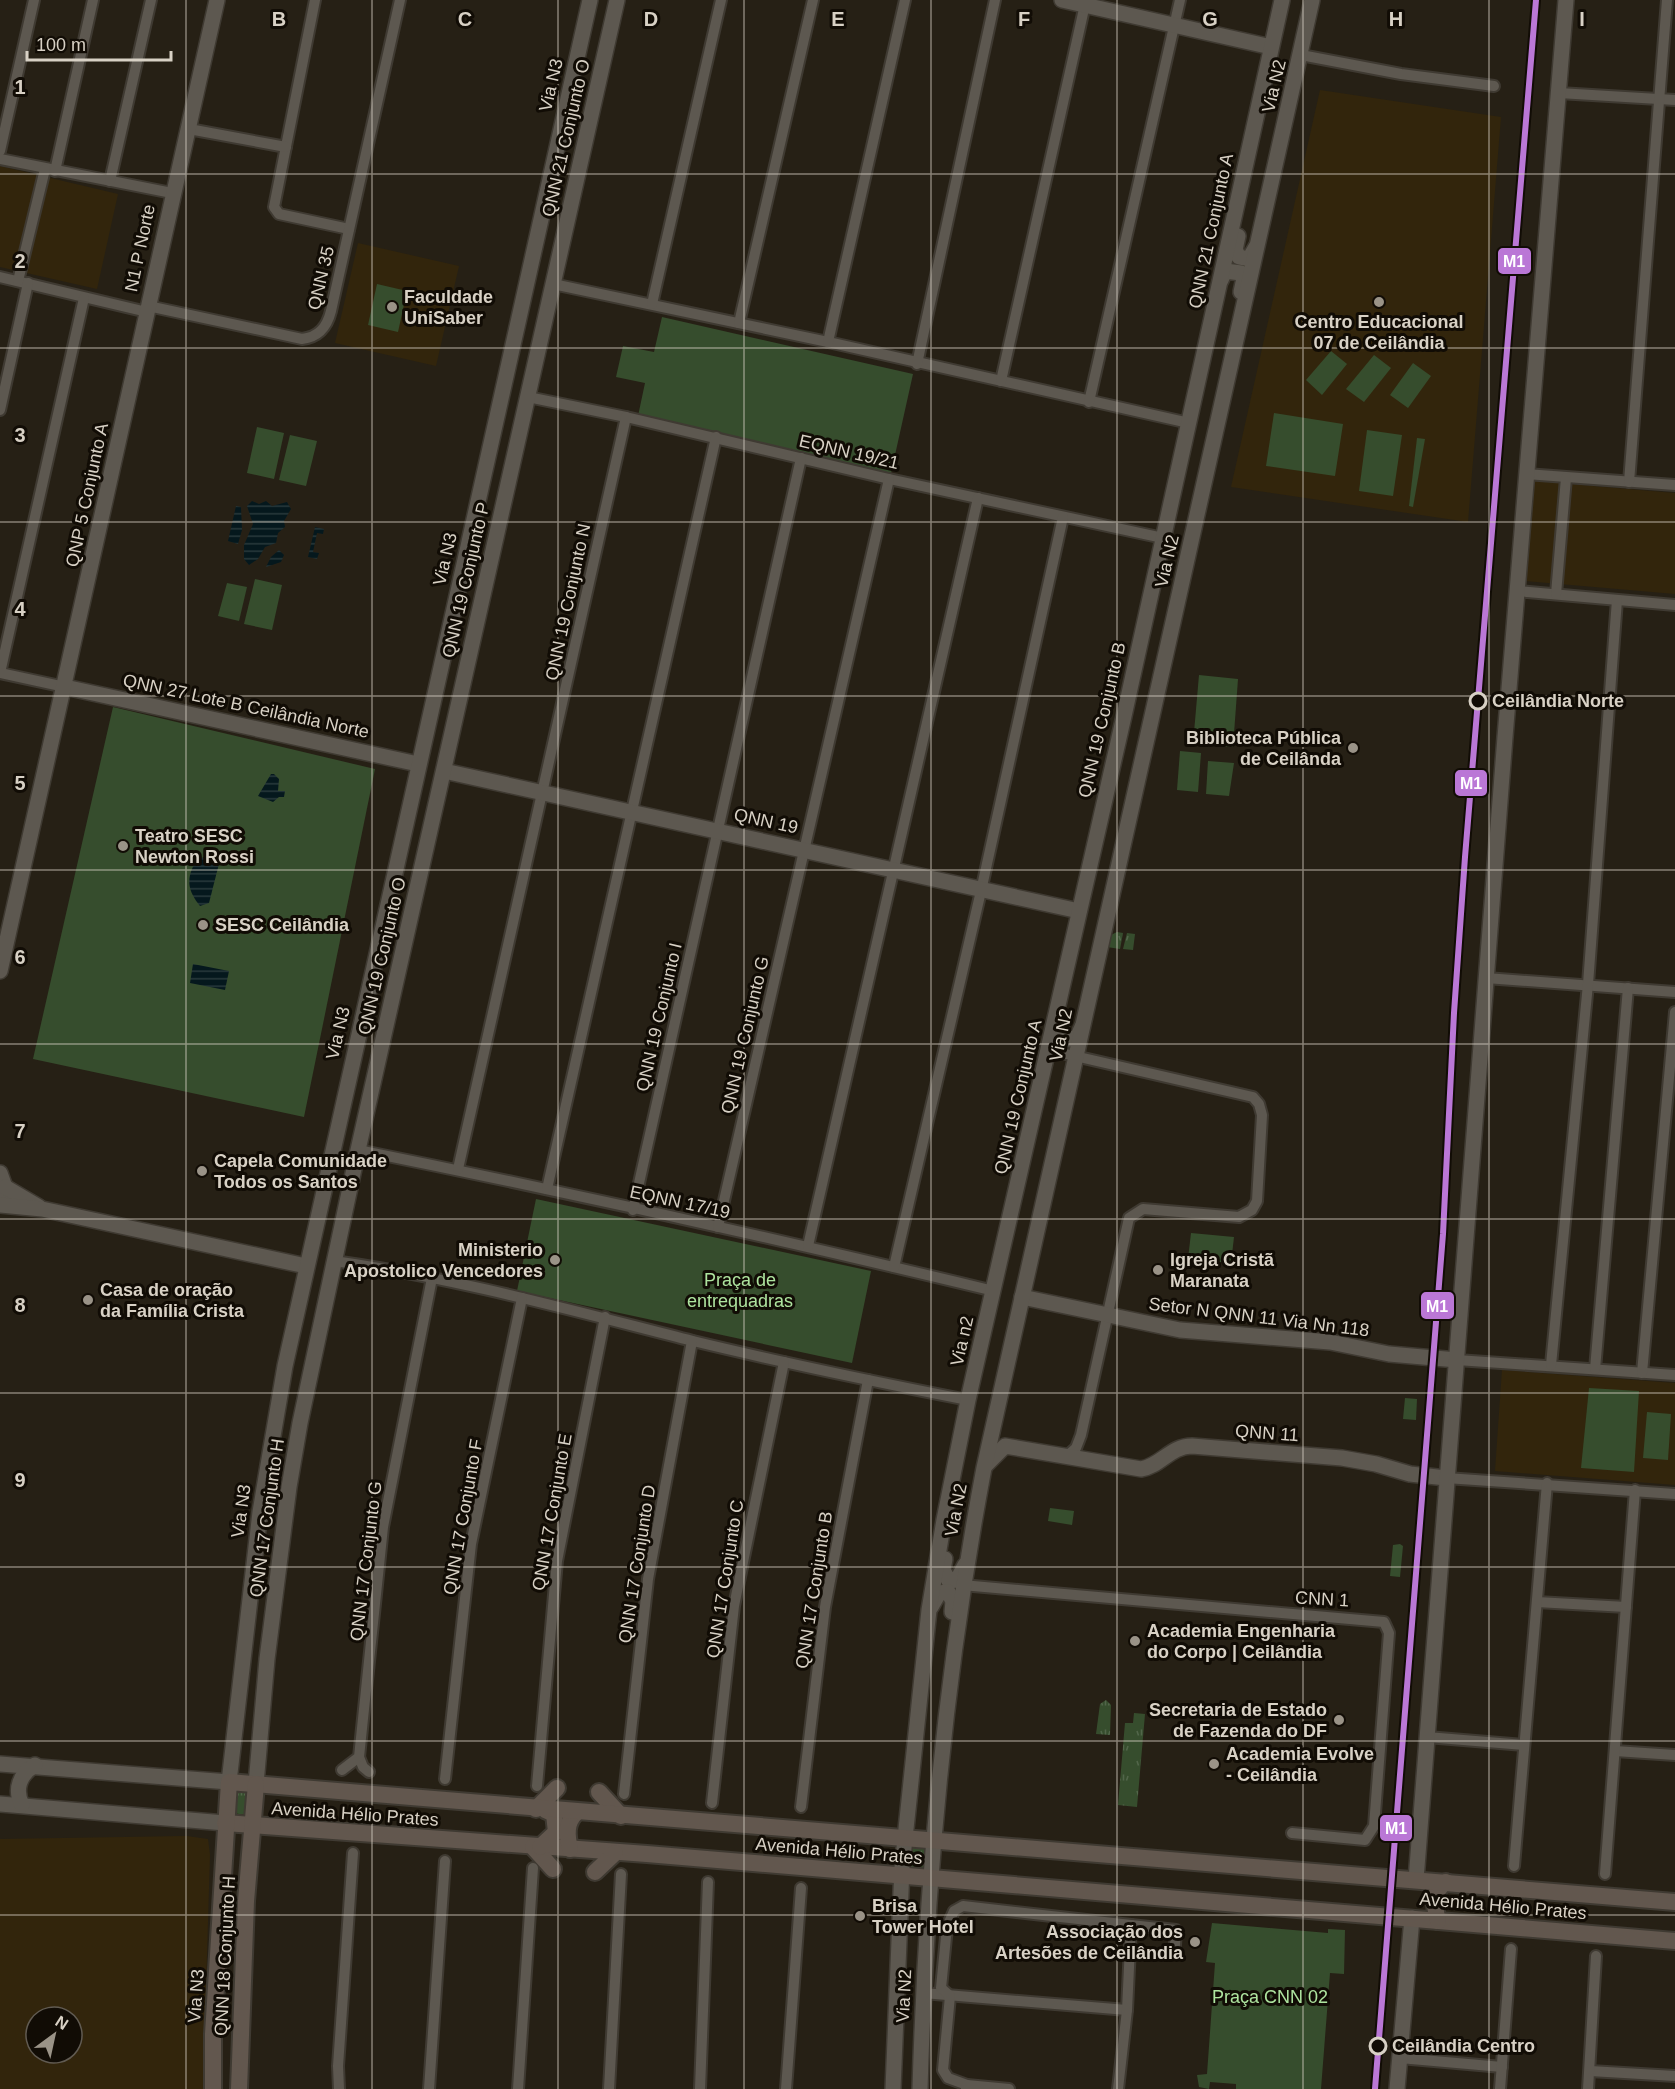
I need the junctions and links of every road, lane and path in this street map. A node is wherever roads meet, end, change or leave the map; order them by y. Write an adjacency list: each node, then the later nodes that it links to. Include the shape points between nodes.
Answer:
1 (34, 0): 33 (street)
2 (93, 0): 35 (street)
3 (151, 0): 36 (street)
4 (217, 0): 30 (main road, N1 P Norte)
5 (315, 0): 32 (street, QNN 35)
6 (400, 0): 38 (street)
7 (590, 0): 28 (main road, Via N3)
8 (596, 0): 24 (main road, via 582,71 591,80)
9 (617, 0): 24 (main road, QNN 21 Conjunto O)
10 (721, 0): 45 (street)
11 (813, 0): 47 (street)
12 (905, 0): 48 (street)
13 (995, 0): 49 (street)
14 (1062, 0): 20 (main road)
15 (1180, 0): 21 (street)
16 (1282, 0): 22 (main road, QNN 21 Conjunto A)
17 (1311, 0): 23 (main road, Via N2)
18 (1566, 0): 26 (main road)
19 (1667, 0): 27 (street)
20 (1086, 3): 21 (main road); 50 (street)
21 (1175, 25): 22 (main road); 53 (street)
22 (1271, 47): 31 (main road, QNN 21 Conjunto A)
23 (1301, 55): 25 (street); 39 (main road, Via N2)
24 (601, 74): 41 (main road, QNN 21 Conjunto O)
25 (1494, 86)
26 (1559, 93): 27 (street); 60 (main road)
27 (1659, 99): 29 (street); 63 (street)
28 (568, 100): 41 (main road, via 578,93 587,103 555,241); 57 (main road, Via N3)
29 (1675, 100)
30 (189, 129): 32 (street); 37 (main road, N1 P Norte)
31 (1254, 129): 39 (main road, via 1251,178 1236,254 1249,259); 43 (main road, QNN 21 Conjunto A)
32 (286, 147): 38 (street, QNN 35, via 274,202 277,212)
33 (0, 151)
34 (0, 159): 35 (street)
35 (50, 170): 36 (street); 42 (street)
36 (110, 182): 37 (street)
37 (172, 193): 46 (main road, N1 P Norte)
38 (349, 229): 46 (street, QNN 35, via 329,320 316,335 302,339)
39 (1260, 236): 51 (main road, Via N2)
40 (0, 277): 42 (street, QNN 35)
41 (555, 279): 45 (street); 52 (main road)
42 (23, 282): 44 (street, QNN 35); 54 (street)
43 (1220, 285): 51 (main road, via 1229,269 1244,278 1232,329); 56 (main road, QNN 21 Conjunto A)
44 (84, 298): 46 (street, QNN 35); 77 (street)
45 (652, 304): 47 (street)
46 (147, 309): 78 (main road, QNP 5 Conjunto A)
47 (739, 323): 48 (street)
48 (828, 342): 49 (street)
49 (917, 364): 50 (street)
50 (1001, 381): 53 (street)
51 (1226, 387): 76 (main road, Via N2)
52 (528, 397): 55 (street, EQNN 19/21); 67 (main road, QNN 19 Conjunto P)
53 (1089, 402): 56 (street)
54 (0, 410)
55 (626, 417): 58 (street, EQNN 19/21); 83 (street, QNN 19 Conjunto N)
56 (1189, 423): 68 (main road, Via N2)
57 (495, 426): 67 (main road, via 491,477 478,534 487,543); 70 (main road, Via N3)
58 (716, 437): 59 (street, EQNN 19/21); 84 (street)
59 (801, 458): 62 (street, EQNN 19/21); 86 (street, QNN 19 Conjunto I)
60 (1526, 474): 61 (street); 71 (main road)
61 (1566, 478): 63 (street); 72 (street)
62 (889, 479): 65 (street, EQNN 19/21); 87 (street, QNN 19 Conjunto G)
63 (1629, 482): 64 (street)
64 (1675, 485)
65 (978, 498): 66 (street, EQNN 19/21); 88 (street)
66 (1063, 517): 68 (street, EQNN 19/21); 89 (street)
67 (496, 535): 75 (main road, QNN 19 Conjunto P)
68 (1163, 538): 69 (main road, QNN 19 Conjunto B)
69 (1159, 555): 76 (main road, via 1141,686 1155,687); 79 (main road, QNN 19 Conjunto B)
70 (464, 561): 75 (main road, via 477,555 484,566 468,631); 80 (main road, Via N3)
71 (1517, 591): 72 (street); 93 (main road)
72 (1556, 594): 73 (street)
73 (1617, 600): 74 (street); 94 (street)
74 (1675, 605)
75 (468, 662): 81 (main road, QNN 19 Conjunto P)
76 (1165, 663): 85 (main road, Via N2)
77 (0, 673): 78 (street)
78 (65, 687): 80 (main road, QNN 27 Lote B Ceilândia Norte); 91 (main road, QNP 5 Conjunto A)
79 (1124, 716): 85 (main road, via 1133,699 1141,699 1148,706 1132,775); 90 (main road, QNN 19 Conjunto B)
80 (418, 764): 82 (main road, Via N3)
81 (444, 771): 83 (main road, QNN 19); 92 (main road, QNN 19 Conjunto O)
82 (412, 790): 92 (main road, via 411,829 380,968 386,978 395,978); 97 (main road, Via N3)
83 (543, 795): 84 (main road, QNN 19); 103 (street, QNN 19 Conjunto N)
84 (630, 813): 86 (main road, QNN 19); 105 (street)
85 (1128, 823): 99 (main road, Via N2)
86 (718, 831): 87 (main road, QNN 19); 107 (street, QNN 19 Conjunto I)
87 (804, 849): 88 (main road, QNN 19); 108 (street, QNN 19 Conjunto G)
88 (892, 871): 89 (main road, QNN 19); 109 (street)
89 (981, 891): 90 (main road, QNN 19); 112 (street)
90 (1078, 914): 99 (main road, via 1076,960 1059,1032 1072,1040); 101 (main road, QNN 19 Conjunto A)
91 (0, 971)
92 (398, 973): 102 (main road, QNN 19 Conjunto O)
93 (1486, 978): 94 (street); 120 (main road)
94 (1588, 984): 95 (street); 122 (street)
95 (1628, 988): 96 (street); 124 (street)
96 (1675, 992)
97 (366, 998): 104 (main road, via 376,991 385,1000 354,1138); 111 (main road, Via N3)
98 (1675, 1012): 125 (street)
99 (1084, 1023): 100 (main road, Via N2)
100 (1071, 1056): 101 (main road, via 1054,1052); 115 (main road, Via N2, via 1053,1128 1046,1190); 117 (street, via 1253,1097 1261,1109 1257,1201 1252,1209 1239,1217 1137,1210 1127,1223)
101 (1044, 1067): 114 (main road, QNN 19 Conjunto A)
102 (358, 1150): 103 (street, EQNN 17/19); 104 (main road)
103 (458, 1169): 105 (street, EQNN 17/19)
104 (352, 1178): 110 (main road)
105 (547, 1189): 107 (street, EQNN 17/19)
106 (1, 1192): 111 (main road, via 42,1209)
107 (633, 1210): 108 (street, EQNN 17/19)
108 (718, 1227): 109 (street, EQNN 17/19)
109 (808, 1246): 112 (street, EQNN 17/19)
110 (334, 1261): 113 (street); 134 (main road, QNN 17 Conjunto H)
111 (306, 1266): 123 (main road, Via N3)
112 (894, 1267): 114 (street, EQNN 17/19)
113 (432, 1278): 116 (street); 149 (street, QNN 17 Conjunto G, via 383,1527)
114 (994, 1292): 128 (main road, Via n2)
115 (1022, 1297): 117 (main road, Setor N QNN 11 Via Nn 118); 131 (main road, Via N2)
116 (522, 1298): 118 (street); 154 (street, QNN 17 Conjunto F, via 471,1544)
117 (1107, 1315): 120 (main road, Setor N QNN 11 Via Nn 118, via 1180,1330 1330,1342 1389,1354); 130 (street, via 1080,1440)
118 (605, 1317): 119 (street); 157 (street, QNN 17 Conjunto E, via 557,1561)
119 (693, 1341): 121 (street); 160 (street, QNN 17 Conjunto D, via 648,1579)
120 (1457, 1360): 122 (street); 132 (main road)
121 (783, 1362): 127 (street); 161 (street, QNN 17 Conjunto C, via 734,1606)
122 (1551, 1365): 124 (street)
123 (285, 1366): 134 (main road, via 271,1485 278,1494); 137 (main road, Via N3)
124 (1595, 1369): 125 (street)
125 (1642, 1372): 126 (street)
126 (1675, 1375)
127 (868, 1380): 128 (street); 164 (street, QNN 17 Conjunto B, via 825,1607)
128 (968, 1400): 129 (main road, Via N2)
129 (957, 1455): 138 (main road, via 944,1576 950,1581 957,1580); 142 (main road, Via N2)
130 (1067, 1456): 131 (main road, QNN 11, via 1005,1446); 132 (main road, QNN 11, via 1141,1469 1153,1466 1178,1447 1192,1446 1342,1458)
131 (984, 1467): 138 (main road, Via N2)
132 (1446, 1478): 133 (street); 145 (main road)
133 (1547, 1483): 135 (street); 140 (street)
134 (289, 1486): 143 (main road, QNN 17 Conjunto H)
135 (1635, 1490): 136 (street); 141 (street)
136 (1675, 1494)
137 (260, 1512): 143 (main road, via 271,1506 278,1516 268,1586); 155 (main road, Via N3)
138 (966, 1563): 139 (main road, Via N2)
139 (962, 1585): 144 (main road, Via N2); 170 (street, CNN 1, via 1384,1622 1389,1633 1371,1833 1365,1840)
140 (1537, 1602): 141 (street); 146 (street)
141 (1626, 1607): 147 (street)
142 (929, 1610): 144 (main road, via 939,1593 952,1596 943,1672); 171 (main road, Via N2)
143 (267, 1659): 156 (main road, QNN 17 Conjunto H)
144 (945, 1711): 172 (main road, Via N2)
145 (1427, 1737): 146 (street); 186 (main road)
146 (1524, 1745): 178 (street)
147 (1615, 1751): 148 (street); 183 (street)
148 (1675, 1755)
149 (359, 1757): 152 (street); 153 (street, via 360,1764)
150 (0, 1764): 151 (main road, Avenida Hélio Prates)
151 (35, 1766): 155 (main road, Avenida Hélio Prates); 163 (main road, via 20,1780 18,1793)
152 (342, 1770)
153 (369, 1772)
154 (445, 1779)
155 (229, 1782): 156 (main road, Avenida Hélio Prates); 168 (main road, Via N3)
156 (256, 1784): 165 (main road, Avenida Hélio Prates); 169 (main road)
157 (537, 1786)
158 (557, 1788): 165 (main road)
159 (599, 1792): 167 (main road)
160 (624, 1794)
161 (712, 1803)
162 (0, 1804): 163 (main road, Avenida Hélio Prates)
163 (22, 1805): 168 (main road, Avenida Hélio Prates)
164 (801, 1807)
165 (541, 1809): 166 (main road, Avenida Hélio Prates); 173 (main road, via 554,1815 556,1832)
166 (577, 1812): 167 (main road, Avenida Hélio Prates); 174 (main road, via 567,1833)
167 (621, 1816): 171 (main road, Avenida Hélio Prates)
168 (225, 1823): 169 (main road, Avenida Hélio Prates); 200 (main road, Via N3)
169 (252, 1825): 173 (main road, Avenida Hélio Prates); 210 (main road, QNN 18 Conjunto H)
170 (1292, 1833)
171 (904, 1837): 172 (main road, Avenida Hélio Prates); 184 (main road, Via N2)
172 (932, 1839): 185 (main road, Via N2); 186 (main road, Avenida Hélio Prates)
173 (536, 1847): 174 (main road, Avenida Hélio Prates); 180 (main road)
174 (570, 1849): 175 (main road, Avenida Hélio Prates)
175 (615, 1853): 181 (main road); 184 (main road, Avenida Hélio Prates)
176 (353, 1854): 211 (street)
177 (445, 1861): 212 (street)
178 (1514, 1866)
179 (533, 1868): 213 (street)
180 (553, 1869)
181 (595, 1872)
182 (621, 1874): 214 (street)
183 (1605, 1874)
184 (901, 1876): 185 (main road, Avenida Hélio Prates); 206 (main road, Via N2)
185 (931, 1879): 191 (main road, Avenida Hélio Prates); 198 (main road, Via N2)
186 (1416, 1880): 188 (main road, Avenida Hélio Prates)
187 (708, 1882): 215 (street)
188 (1446, 1882): 190 (main road, Avenida Hélio Prates); 192 (main road, via 1439,1887 1434,1903)
189 (801, 1888): 216 (street)
190 (1675, 1902)
191 (1412, 1918): 192 (main road, Avenida Hélio Prates); 202 (main road)
192 (1438, 1921): 194 (main road, Avenida Hélio Prates)
193 (1131, 1924): 195 (street, via 1176,1930); 199 (street, via 958,1907 947,1927 941,1988); 201 (street)
194 (1675, 1941)
195 (1175, 1945)
196 (1511, 1949): 203 (street)
197 (1596, 1956): 204 (street)
198 (923, 1993): 199 (street); 217 (main road, Via N2)
199 (950, 1996): 201 (street); 207 (street, via 943,2070 948,2078)
200 (216, 2002): 208 (main road, Via N3); 209 (main road)
201 (1127, 2010): 219 (street)
202 (1400, 2058): 203 (street); 220 (main road)
203 (1502, 2067): 221 (street)
204 (1590, 2071): 205 (street); 222 (street)
205 (1675, 2076)
206 (893, 2087)
207 (967, 2087): 218 (street)
208 (213, 2089)
209 (220, 2089)
210 (239, 2089)
211 (339, 2089)
212 (429, 2089)
213 (518, 2089)
214 (609, 2089)
215 (700, 2089)
216 (786, 2089)
217 (920, 2089)
218 (1009, 2089)
219 (1118, 2089)
220 (1397, 2089)
221 (1500, 2089)
222 (1588, 2089)

